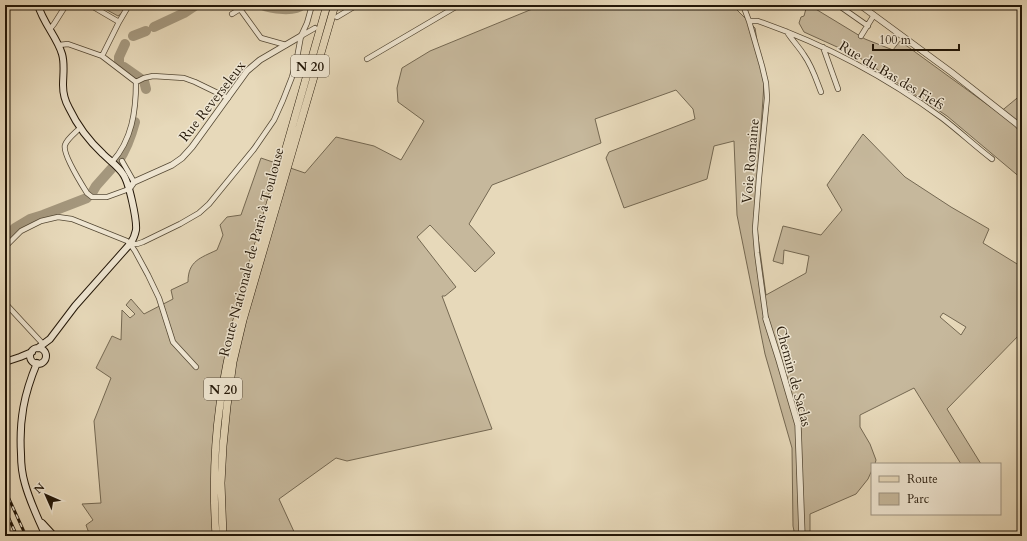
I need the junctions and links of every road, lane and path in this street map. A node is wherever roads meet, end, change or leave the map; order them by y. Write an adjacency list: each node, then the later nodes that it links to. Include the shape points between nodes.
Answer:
1 (38, 5): 20 (main road)
2 (66, 5): 20 (street)
3 (90, 5): 17 (street)
4 (129, 5): 17 (street)
5 (312, 5): 22 (street)
6 (327, 5): 57 (main road, Route Nationale de Paris à Toulouse / N 20, via 227,362 216,444)
7 (335, 5): 58 (main road, Route Nationale de Paris à Toulouse / N 20, via 233,362 223,446)
8 (357, 5): 15 (street)
9 (459, 5): 28 (street)
10 (838, 5): 18 (street)
11 (860, 5): 14 (street)
12 (743, 6): 16 (street, Voie Romaine)
13 (232, 14): 25 (street, via 240,9 261,38)
14 (874, 15): 18 (street); 33 (street)
15 (337, 17)
16 (749, 21): 21 (street, Rue du Bas des Fiefs, via 758,21); 44 (street, Voie Romaine, via 766,83 767,98 756,229)
17 (119, 22): 27 (street)
18 (868, 26): 23 (street)
19 (315, 28): 22 (street, Rue Reverseleux)
20 (50, 29): 24 (main road)
21 (787, 32): 26 (street, Rue du Bas des Fiefs); 31 (street, via 804,54)
22 (301, 36): 25 (street, Rue Reverseleux); 41 (street, via 292,77 274,120 210,204 180,224 144,242)
23 (861, 36)
24 (59, 45): 27 (street, via 68,44); 34 (main road, via 63,58 64,97)
25 (286, 45): 32 (street, Rue Reverseleux, via 247,71)
26 (823, 47): 30 (street); 36 (street, Rue du Bas des Fiefs, via 912,97)
27 (102, 56): 29 (street)
28 (367, 59)
29 (140, 80): 32 (street, via 153,76 184,78); 38 (street, via 130,133)
30 (838, 89)
31 (821, 92)
32 (228, 98): 39 (street, Rue Reverseleux, via 182,158)
33 (1020, 125): 35 (street)
34 (80, 128): 38 (main road); 40 (street, via 65,144 64,149 87,193 92,198 107,197)
35 (1022, 129)
36 (992, 159)
37 (122, 161): 39 (street)
38 (114, 164): 40 (main road, via 124,175)
39 (134, 182): 40 (street)
40 (129, 189): 41 (main road, via 136,225 135,236)
41 (130, 244): 42 (street, via 72,219 58,217 41,221 21,231); 45 (main road, via 79,301); 53 (street, via 161,302 173,342)
42 (5, 247)
43 (5, 303): 46 (street)
44 (766, 319): 59 (street, Chemin de Saclas, via 798,425)
45 (50, 339): 46 (main road); 49 (main road)
46 (43, 344): 47 (main road)
47 (38, 348): 48 (main road); 49 (main road)
48 (32, 352): 50 (main road); 51 (main road, via 31,357)
49 (45, 352): 51 (main road, via 46,357 42,362)
50 (20, 357): 51 (main road); 52 (main road)
51 (34, 361): 54 (main road, via 22,412 20,436 21,465)
52 (5, 362)
53 (196, 367)
54 (37, 517): 55 (main road); 56 (main road)
55 (46, 536)
56 (54, 536)
57 (216, 536)
58 (223, 536)
59 (802, 536)

